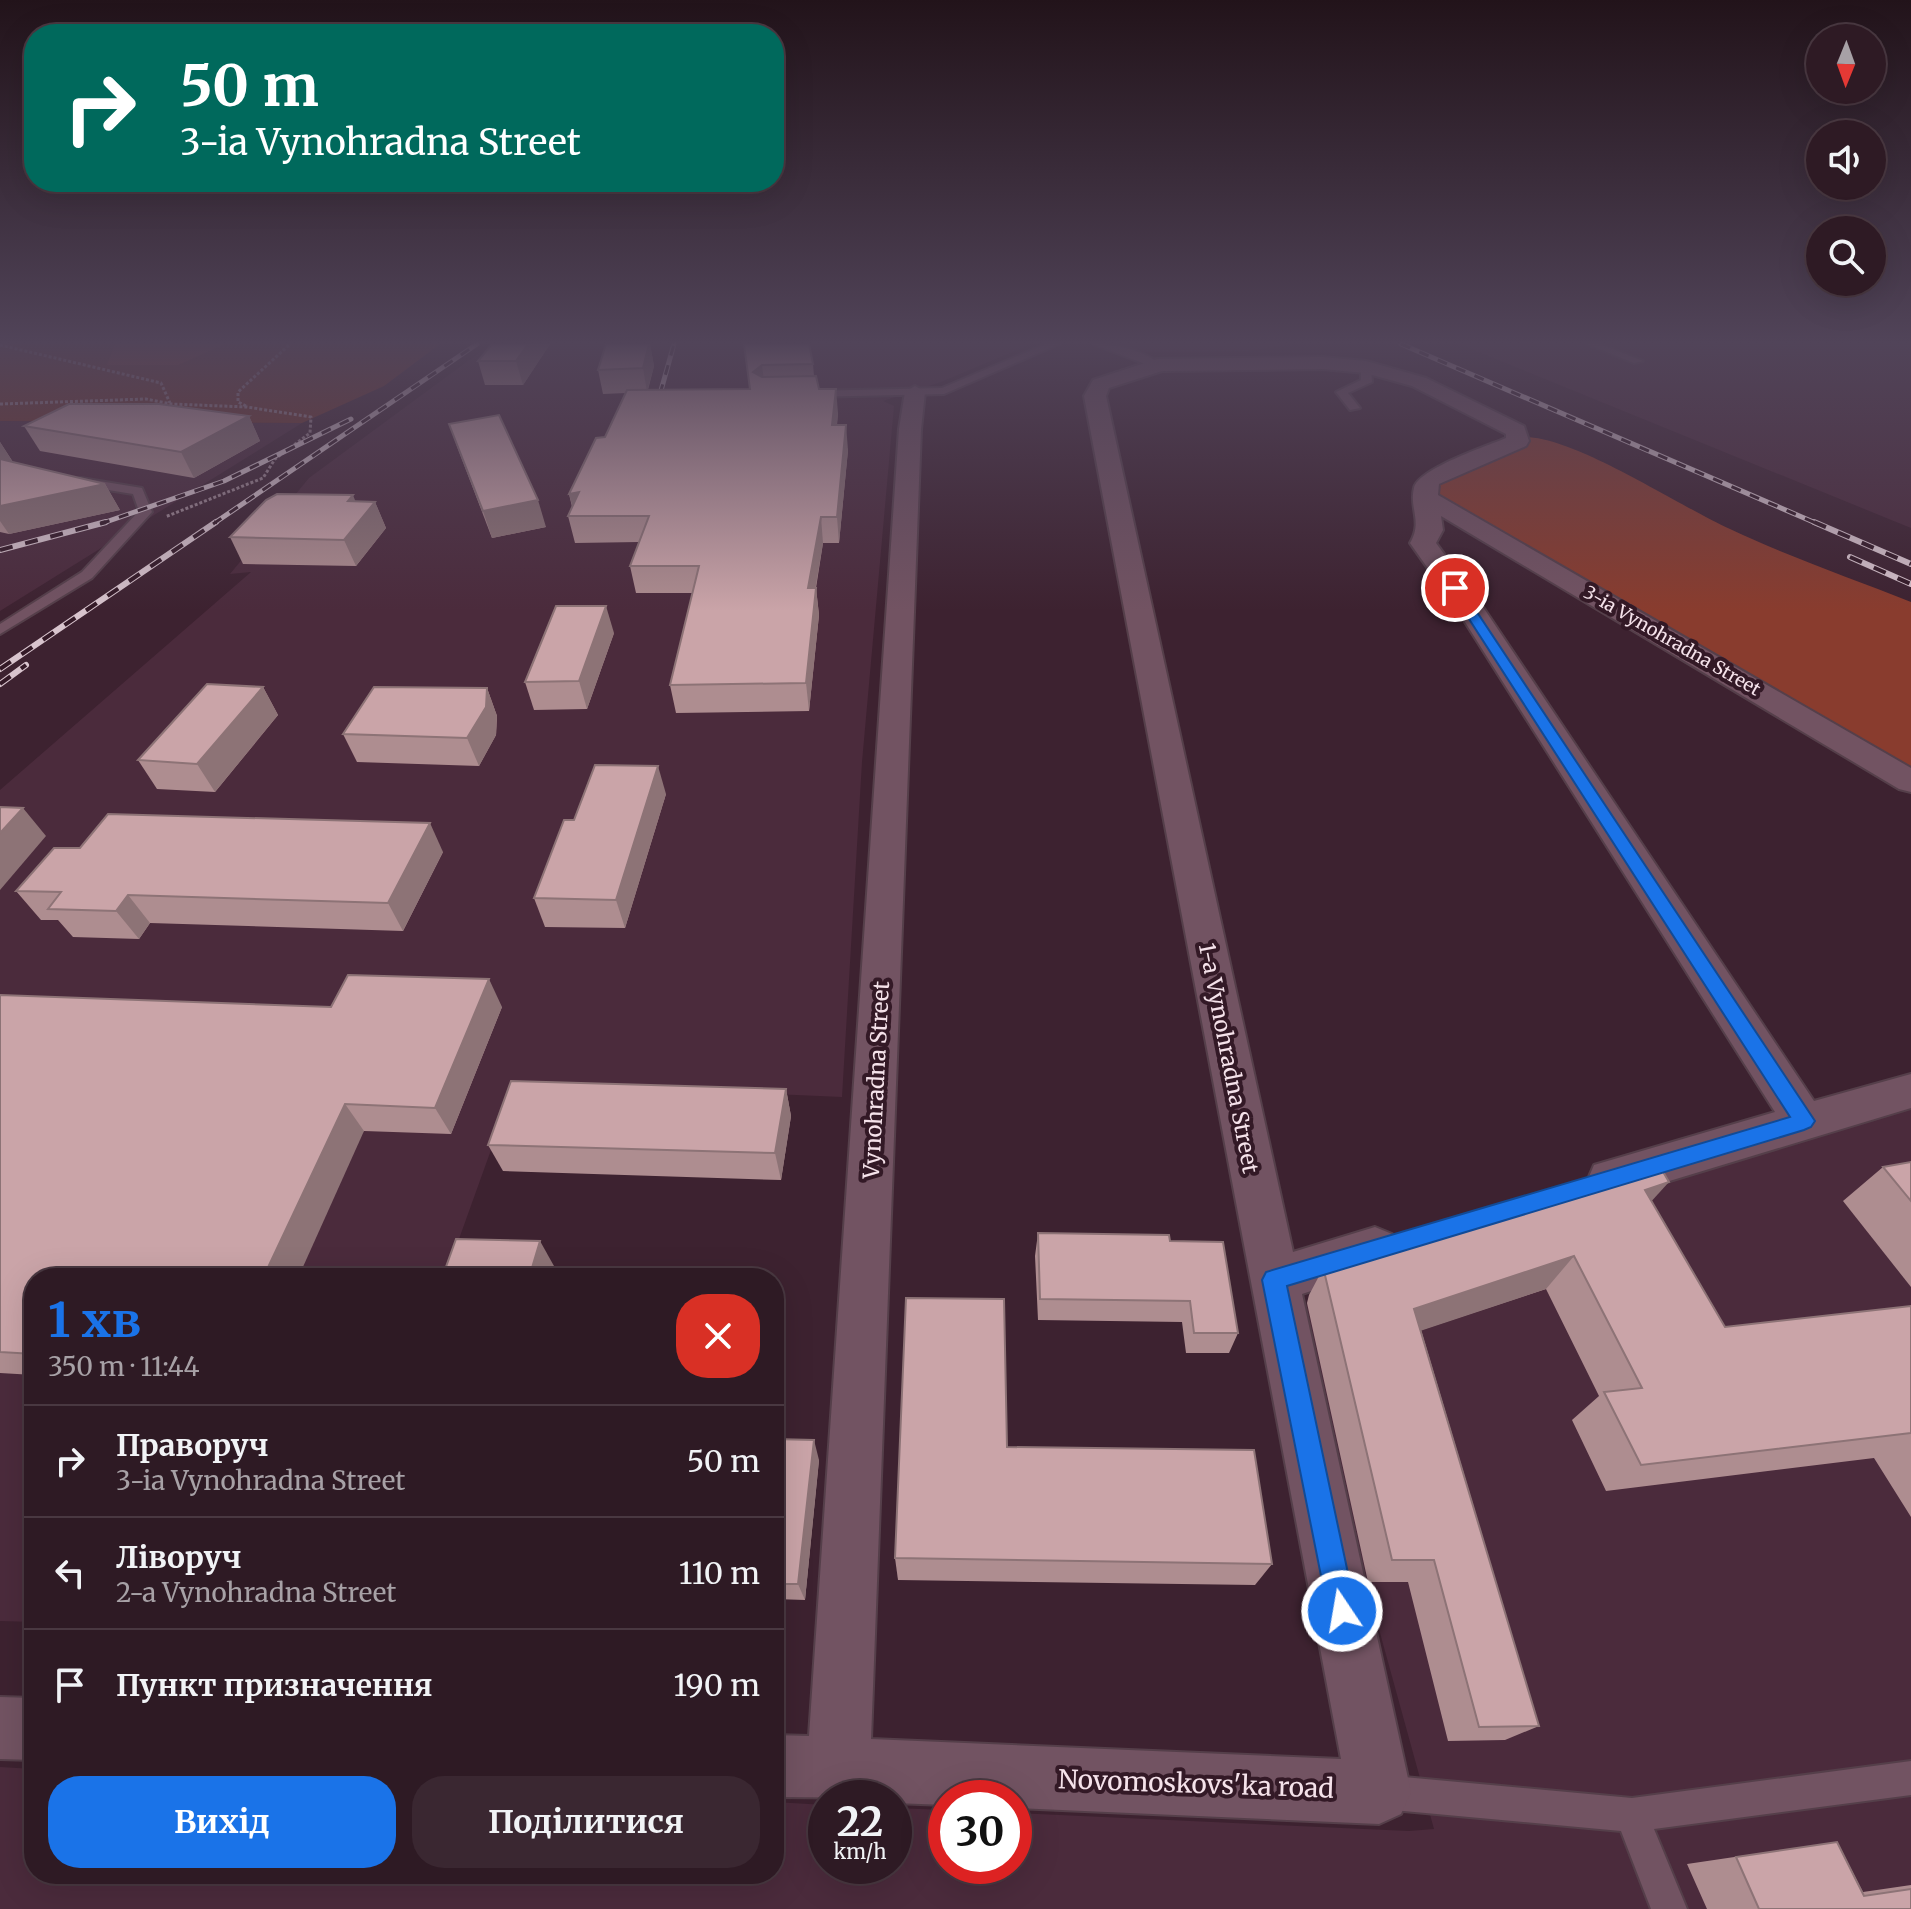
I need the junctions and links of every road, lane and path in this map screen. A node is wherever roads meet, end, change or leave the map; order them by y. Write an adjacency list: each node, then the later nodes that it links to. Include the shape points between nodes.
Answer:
1 (310, 433): 7 (path, via 275,459 263,478)
2 (910, 433): 18 (street, Vynohradna Street)
3 (1103, 433): 14 (street, 1-a Vynohradna Street)
4 (1516, 433): 11 (street, 1-a Vynohradna Street, via 1518,441 1429,480 1425,489 1430,530 1423,543)
5 (63, 479): 7 (lane, via 138,491 146,512)
6 (1432, 501): 9 (street, 3-ia Vynohradna Street)
7 (124, 535): 8 (lane, via 87,575)
8 (0, 630)
9 (1911, 782)
10 (1911, 1091): 11 (street)
11 (1804, 1121): 12 (street)
12 (1577, 1189)
13 (1410, 1239): 14 (street)
14 (1274, 1280): 20 (street, 1-a Vynohradna Street)
15 (0, 1728): 16 (street)
16 (24, 1729)
17 (784, 1766): 18 (street, Novomoskovs'ka road)
18 (838, 1769): 20 (street, Novomoskovs'ka road)
19 (1911, 1778): 21 (lane)
20 (1379, 1792): 21 (lane)
21 (1632, 1815): 22 (lane)
22 (1669, 1909)

